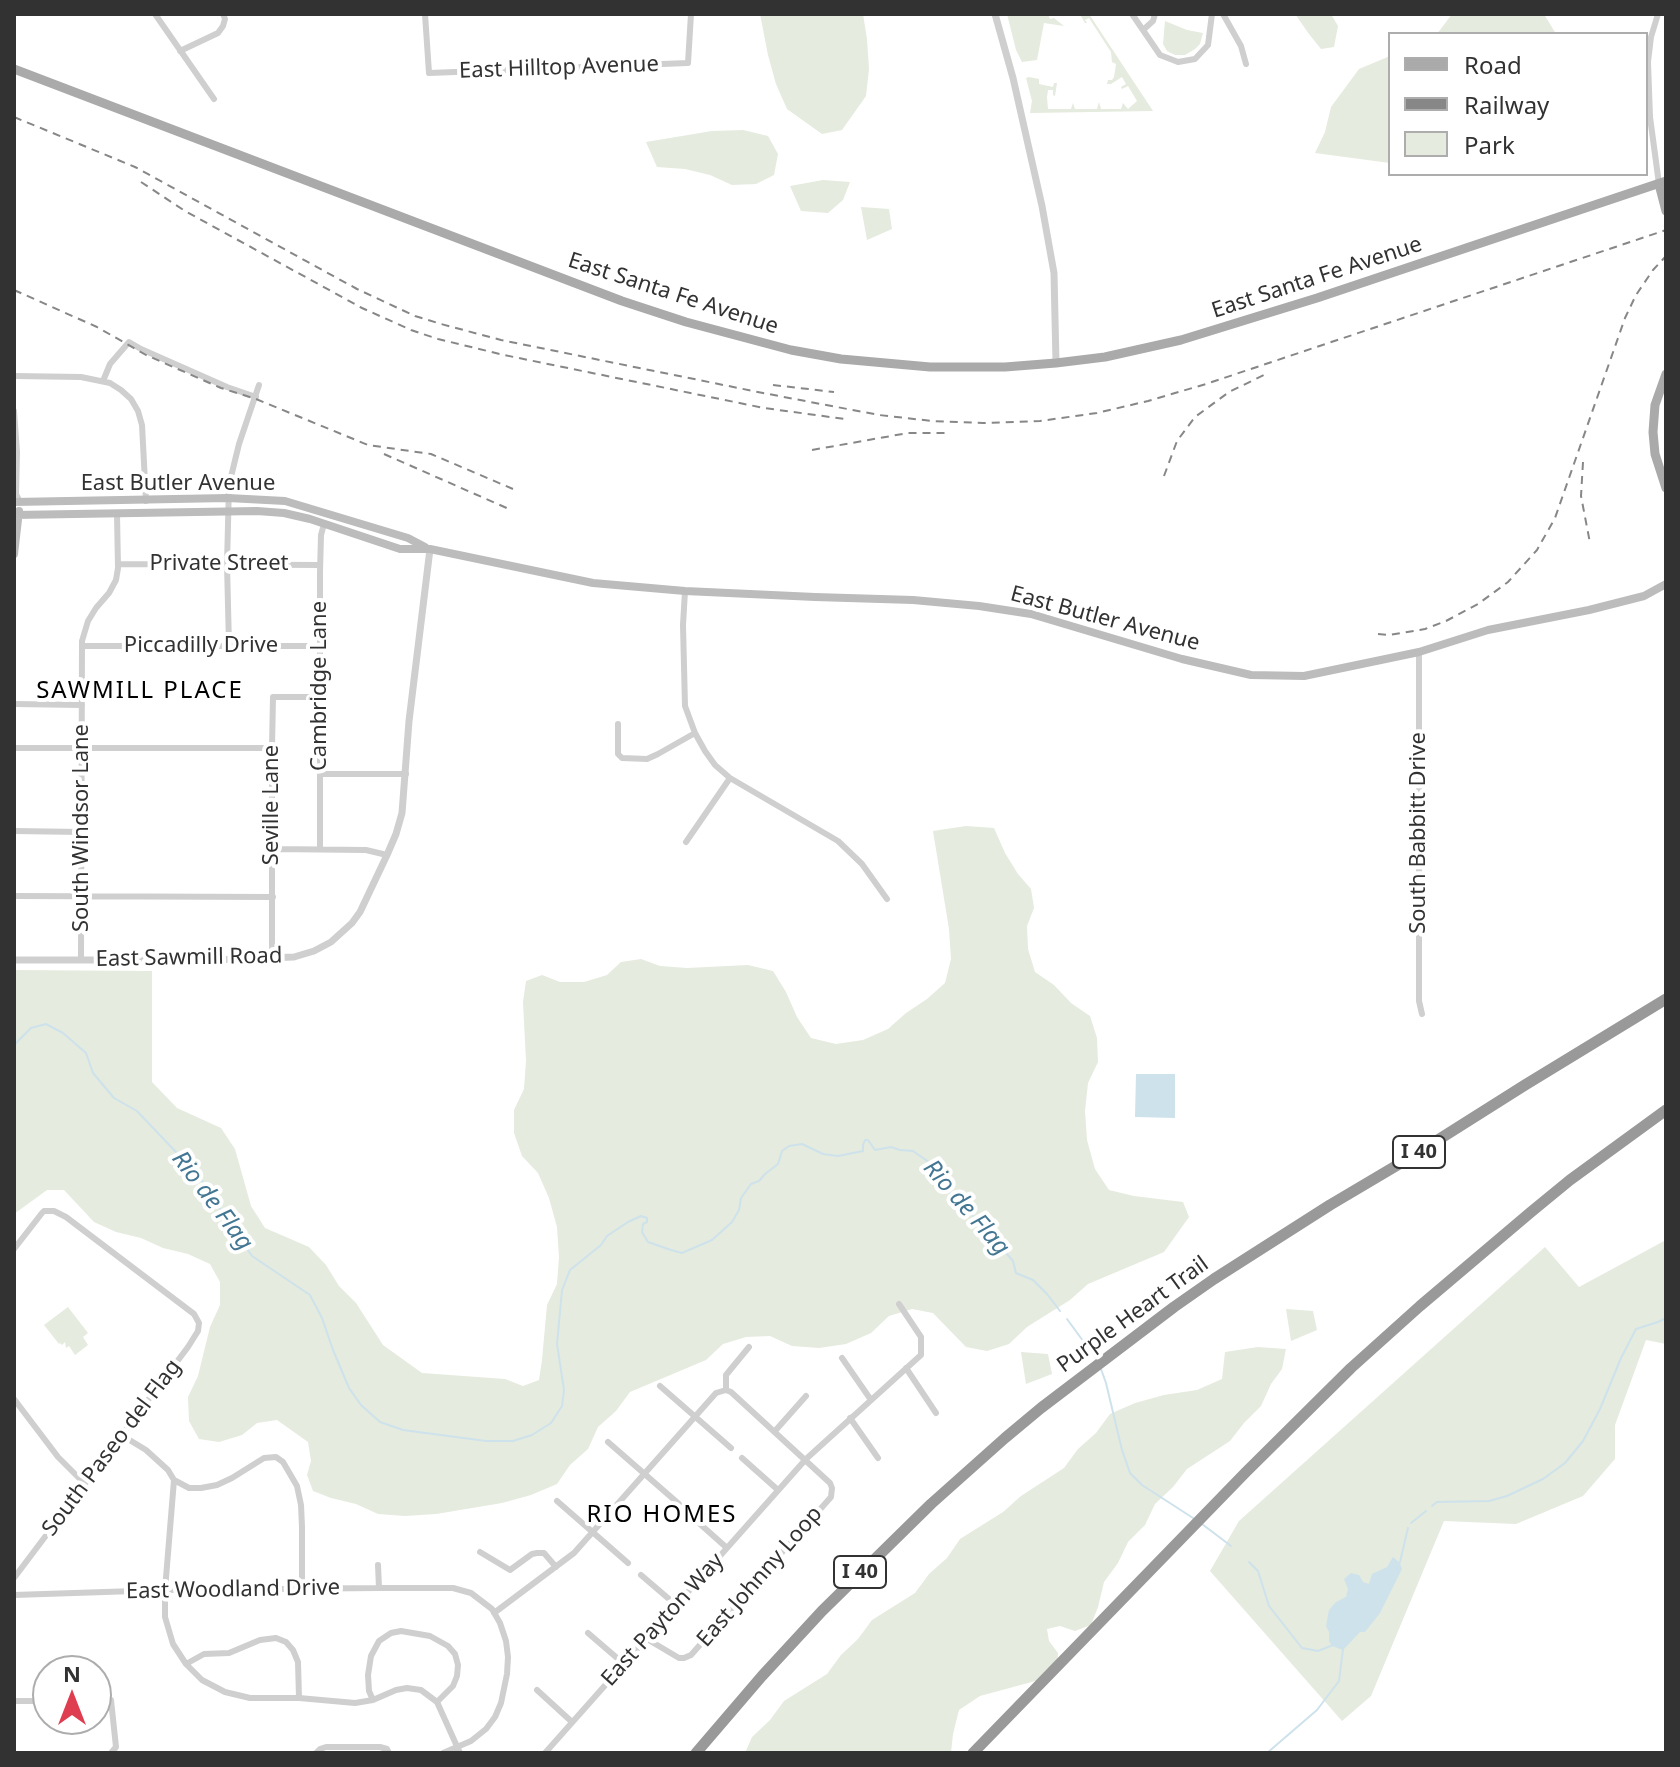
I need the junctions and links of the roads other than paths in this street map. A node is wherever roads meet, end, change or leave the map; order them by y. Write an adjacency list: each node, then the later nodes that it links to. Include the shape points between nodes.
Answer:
1 (155, 14): 12 (street)
2 (223, 14): 12 (street, via 218,33)
3 (425, 14): 4 (street, East Hilltop Avenue, via 429,73 688,63)
4 (690, 14)
5 (995, 14): 18 (street, via 1054,273)
6 (1132, 14): 11 (street)
7 (1155, 14): 11 (street)
8 (1212, 14): 11 (street, via 1208,45 1195,59 1178,62 1160,55)
9 (1223, 14): 13 (street)
10 (1658, 14): 16 (street, via 1648,62 1650,117)
11 (1143, 30)
12 (180, 51): 15 (street)
13 (1246, 64)
14 (14, 69): 18 (main road, East Santa Fe Avenue, via 686,322 791,350 876,363 961,368)
15 (214, 99)
16 (1662, 183): 17 (main road); 18 (main road, East Santa Fe Avenue, via 1207,333)
17 (1666, 211)
18 (1056, 363)
19 (1666, 374): 25 (main road, via 1653,432)
20 (14, 376): 21 (street)
21 (103, 381): 23 (street, via 129,342); 28 (street, via 121,390 138,411)
22 (259, 385): 23 (street)
23 (256, 397): 26 (street)
24 (14, 411): 27 (street)
25 (1666, 488)
26 (228, 498): 28 (main road, East Butler Avenue); 29 (street); 33 (main road, East Butler Avenue, via 285,501)
27 (16, 499): 28 (main road, East Butler Avenue); 31 (main road)
28 (146, 501)
29 (227, 511): 30 (main road, East Butler Avenue); 32 (main road, East Butler Avenue, via 284,513); 36 (street)
30 (117, 514): 31 (main road, East Butler Avenue); 35 (street, South Windsor Lane)
31 (16, 515): 34 (main road)
32 (324, 524): 33 (main road, East Butler Avenue, via 400,549); 37 (street, Cambridge Lane)
33 (430, 549): 39 (main road, East Butler Avenue, via 593,583); 53 (street, East Sawmill Road)
34 (14, 554)
35 (118, 564): 36 (street, Private Street); 40 (street, South Windsor Lane, via 116,580 88,621)
36 (227, 564): 37 (street, Private Street); 41 (street)
37 (320, 565): 42 (street, Cambridge Lane)
38 (1666, 584): 43 (main road, East Butler Avenue, via 1644,596 1488,630)
39 (685, 591): 43 (main road, East Butler Avenue, via 979,606 1031,614 1251,675 1304,676); 48 (street, via 683,685)
40 (82, 646): 41 (street, Piccadilly Drive); 46 (street, South Windsor Lane)
41 (229, 646): 42 (street, Piccadilly Drive)
42 (319, 646): 44 (street, Cambridge Lane)
43 (1419, 652): 69 (street, South Babbitt Drive)
44 (320, 697): 51 (street, Seville Lane, via 273,697); 52 (street, Cambridge Lane)
45 (14, 704): 46 (street)
46 (82, 705): 50 (street, South Windsor Lane)
47 (618, 724): 48 (street, via 622,758 647,759)
48 (695, 733): 54 (street)
49 (14, 748): 50 (street)
50 (82, 748): 51 (street); 56 (street, South Windsor Lane)
51 (272, 748): 58 (street, Seville Lane)
52 (320, 774): 53 (street); 59 (street, Cambridge Lane)
53 (406, 774): 60 (street, East Sawmill Road, via 402,813)
54 (730, 778): 57 (street); 64 (street, via 838,841)
55 (14, 831): 56 (street)
56 (82, 832): 62 (street, South Windsor Lane)
57 (686, 842)
58 (273, 849): 59 (street); 63 (street, Seville Lane)
59 (320, 849): 60 (street)
60 (387, 855): 65 (street, East Sawmill Road, via 360,912 331,942 294,957)
61 (14, 896): 62 (street)
62 (81, 896): 63 (street); 67 (street, South Windsor Lane)
63 (273, 897): 65 (street, Seville Lane)
64 (887, 899)
65 (272, 959): 67 (street, East Sawmill Road)
66 (14, 960): 67 (street, East Sawmill Road)
67 (81, 960)
68 (1666, 999): 129 (highway, Purple Heart Trail / I 40, via 1214,1279 1041,1408 931,1504 822,1611)
69 (1422, 1014)
70 (1666, 1110): 130 (highway, via 1560,1188 1351,1368)
71 (14, 1249): 85 (street, South Paseo del Flag, via 39,1216 54,1211 194,1314 198,1331)
72 (899, 1304): 75 (street, East Payton Way, via 921,1337 921,1355)
73 (749, 1347): 77 (street, via 726,1375)
74 (842, 1358): 80 (street)
75 (906, 1368): 80 (street, East Payton Way); 81 (street)
76 (660, 1386): 82 (street)
77 (726, 1390): 82 (street, via 716,1393); 84 (street)
78 (806, 1396): 84 (street)
79 (14, 1399): 93 (street)
80 (871, 1400): 83 (street, East Payton Way)
81 (936, 1413)
82 (695, 1417): 87 (street); 91 (street)
83 (850, 1418): 89 (street); 90 (street, East Payton Way)
84 (775, 1431): 90 (street)
85 (123, 1436): 92 (street, via 146,1450); 93 (street, South Paseo del Flag)
86 (608, 1442): 91 (street)
87 (731, 1448)
88 (742, 1458): 94 (street)
89 (878, 1458)
90 (806, 1459): 94 (street, East Payton Way); 113 (street, East Johnny Loop, via 830,1483 831,1497 711,1633 684,1658)
91 (644, 1474): 96 (street); 98 (street)
92 (174, 1480): 107 (street, via 201,1488 224,1482 264,1458 283,1462 301,1505); 108 (street)
93 (84, 1483): 105 (street, South Paseo del Flag)
94 (778, 1490): 99 (street, East Payton Way)
95 (557, 1501): 98 (street)
96 (679, 1504)
97 (691, 1516): 99 (street)
98 (593, 1532): 101 (street); 103 (street)
99 (727, 1548): 110 (street, East Payton Way)
100 (480, 1552): 103 (street, via 510,1570 537,1553 544,1553)
101 (628, 1563)
102 (378, 1565): 106 (street)
103 (556, 1567): 111 (street)
104 (641, 1575): 110 (street)
105 (14, 1578)
106 (379, 1588): 107 (street, East Woodland Drive); 111 (street, East Woodland Drive, via 453,1588 471,1593)
107 (302, 1589): 108 (street, East Woodland Drive)
108 (165, 1590): 109 (street, East Woodland Drive); 114 (street, via 165,1617)
109 (14, 1595)
110 (676, 1605): 113 (street, East Payton Way)
111 (494, 1613): 123 (street, via 508,1657 501,1703 486,1729)
112 (588, 1633): 115 (street)
113 (647, 1639): 115 (street, East Payton Way)
114 (186, 1664): 117 (street, via 225,1692); 117 (street, via 204,1654 229,1653 276,1638 286,1642 298,1662)
115 (624, 1664): 121 (street, East Payton Way)
116 (537, 1690): 121 (street)
117 (299, 1698): 118 (street)
118 (373, 1700): 119 (street, via 407,1688 421,1690); 119 (street, via 371,1656 379,1641 401,1631 430,1636 455,1654 457,1676)
119 (437, 1702): 123 (street)
120 (112, 1709): 124 (street, via 116,1747)
121 (572, 1722): 128 (street, East Payton Way)
122 (364, 1750): 125 (street, via 326,1747); 126 (street, via 380,1747)
123 (458, 1750): 127 (street)
124 (111, 1753)
125 (316, 1753)
126 (389, 1753)
127 (443, 1753)
128 (545, 1753)
129 (696, 1753)
130 (973, 1753)

